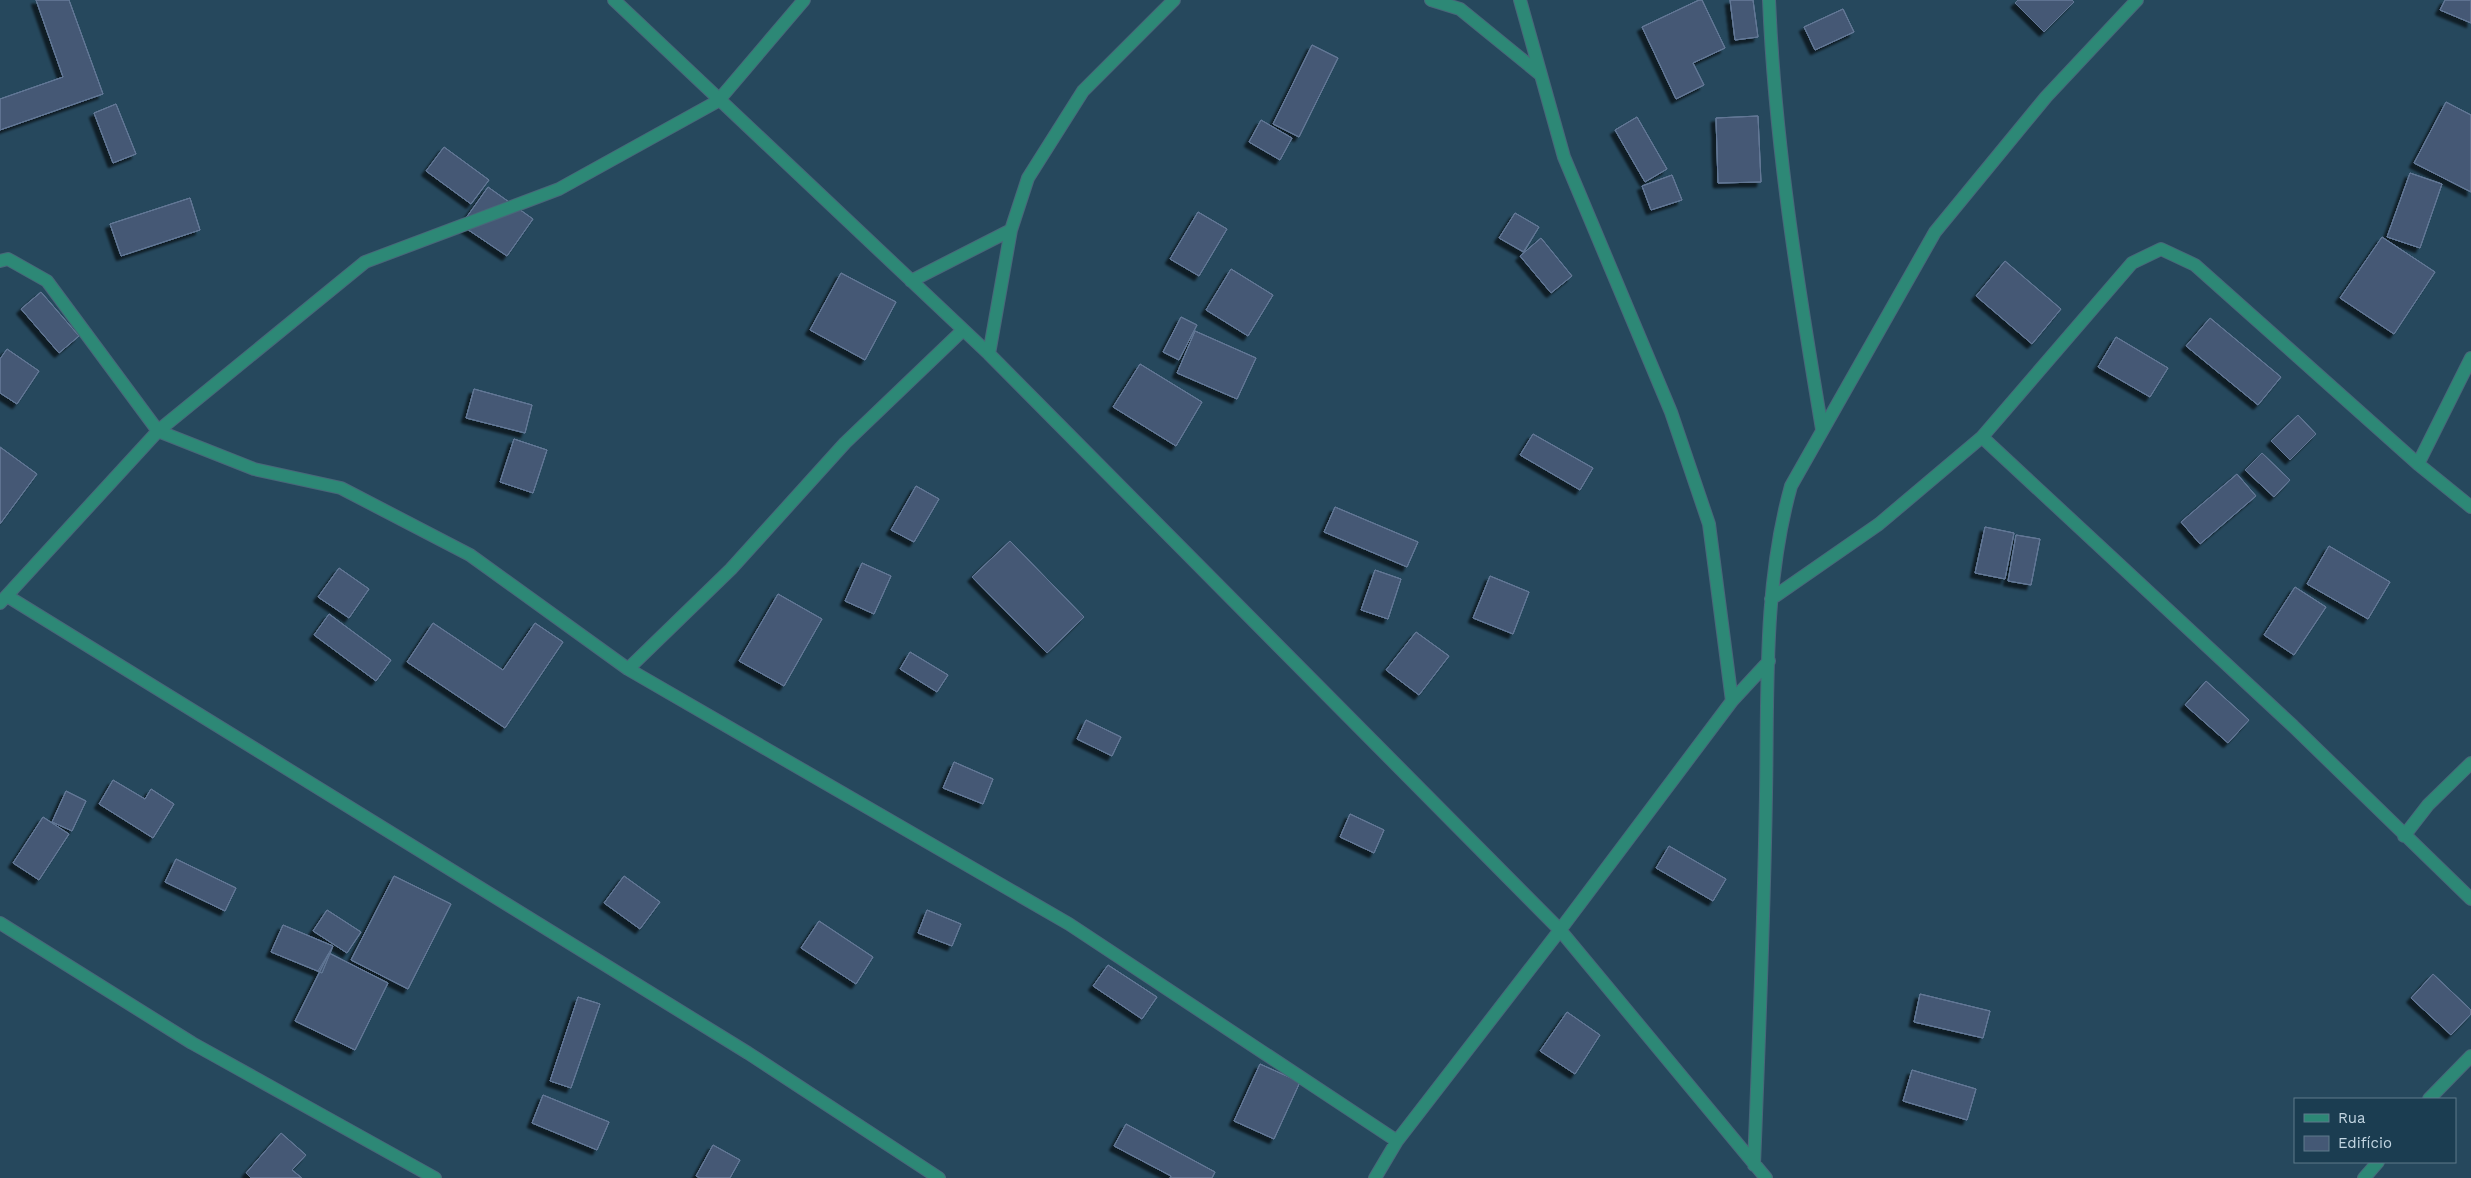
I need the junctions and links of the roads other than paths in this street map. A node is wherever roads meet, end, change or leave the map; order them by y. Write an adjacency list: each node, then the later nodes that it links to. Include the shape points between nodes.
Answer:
1 (614, 0): 9 (street)
2 (804, 0): 9 (street)
3 (1174, 0): 10 (street, via 1083,91 1028,178)
4 (1431, 0): 8 (street, via 1460,9)
5 (1520, 0): 8 (street)
6 (1769, 0): 16 (street, via 1771,64 1794,262)
7 (2136, 0): 16 (street, via 2046,97 1935,232)
8 (1541, 75): 25 (street, via 1564,157 1671,412 1709,524)
9 (718, 100): 12 (street); 17 (street, via 559,189 365,262)
10 (1011, 230): 12 (street); 14 (street)
11 (0, 261): 17 (street, via 8,259 47,281)
12 (911, 281): 13 (street)
13 (962, 330): 14 (street); 24 (street, via 845,443 731,569)
14 (989, 354): 30 (street)
15 (2471, 358): 19 (street)
16 (1822, 428): 22 (street, via 1791,486 1781,521)
17 (158, 431): 21 (street); 24 (street, via 254,469 349,492 470,555)
18 (1982, 437): 19 (street, via 2132,263 2161,249 2195,265); 22 (street, via 1879,524); 27 (street, via 2293,726)
19 (2418, 464): 20 (street)
20 (2471, 507)
21 (4, 599): 37 (street, via 748,1053)
22 (1771, 599): 23 (street)
23 (1769, 661): 25 (street); 35 (street)
24 (628, 669): 33 (street, via 1069,924)
25 (1732, 700): 30 (street)
26 (2471, 763): 27 (street, via 2428,805)
27 (2404, 836): 28 (street)
28 (2471, 899)
29 (0, 923): 36 (street, via 192,1043)
30 (1560, 930): 33 (street); 35 (street)
31 (2471, 1056): 32 (street)
32 (2431, 1098)
33 (1397, 1141): 38 (street)
34 (2377, 1163): 40 (street)
35 (1754, 1165): 39 (street)
36 (434, 1178)
37 (939, 1178)
38 (1375, 1178)
39 (1766, 1178)
40 (2364, 1178)

